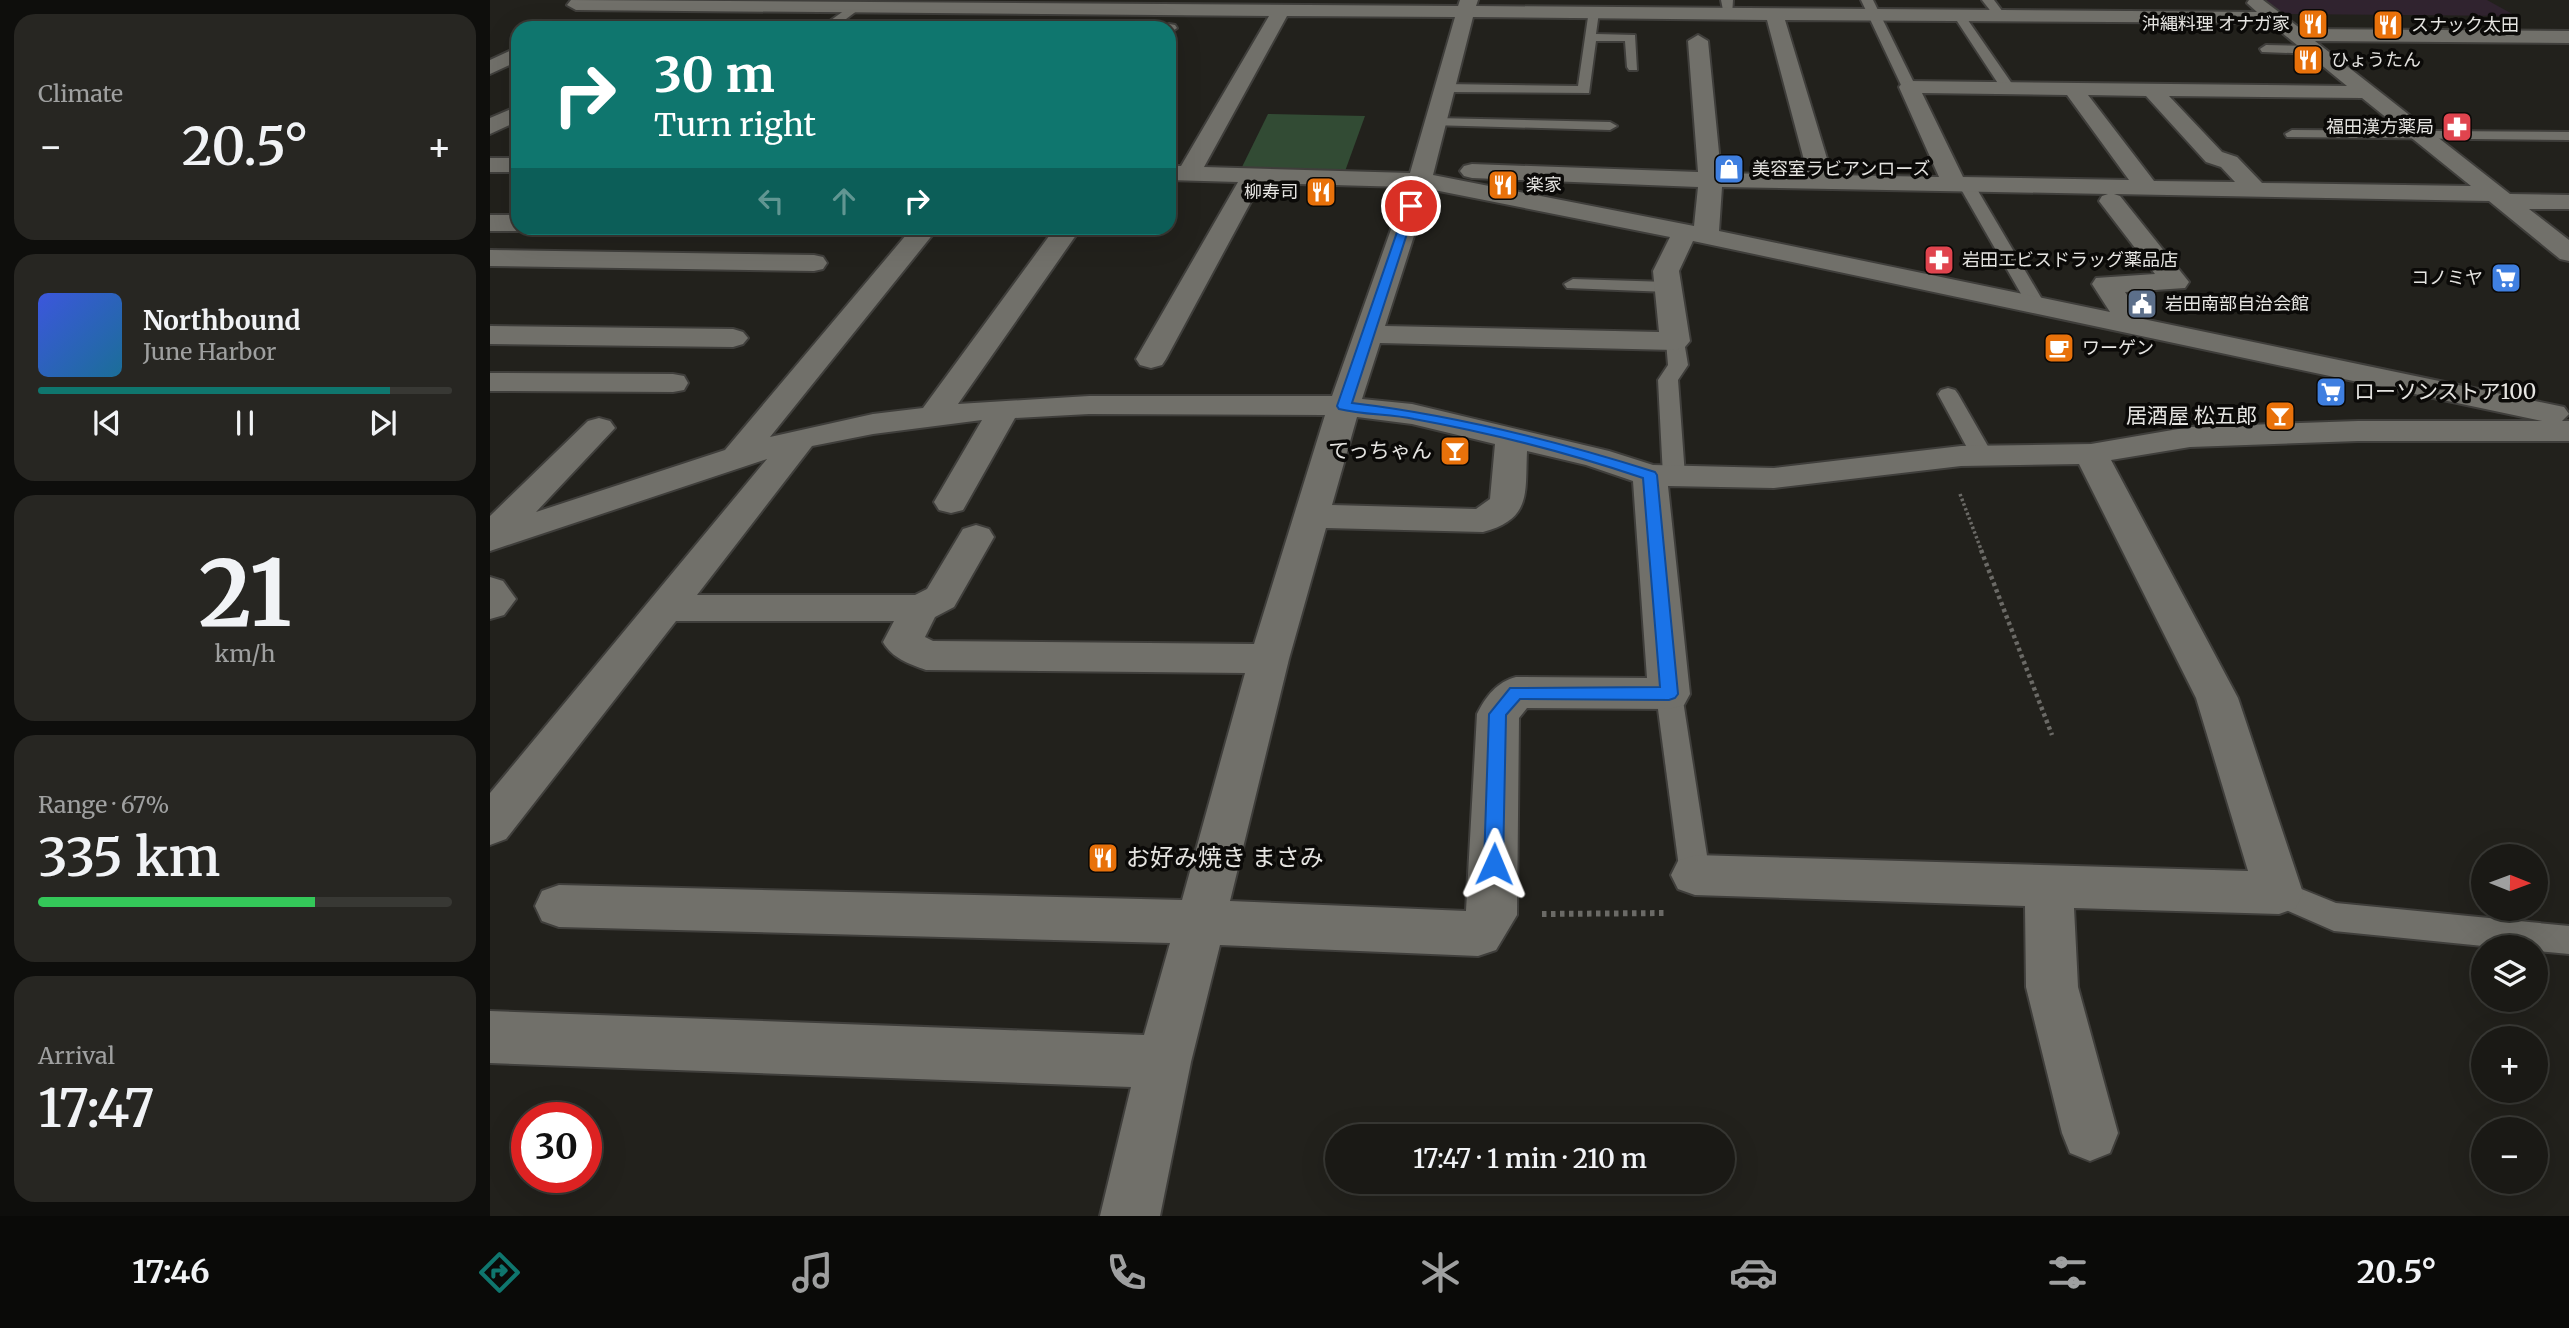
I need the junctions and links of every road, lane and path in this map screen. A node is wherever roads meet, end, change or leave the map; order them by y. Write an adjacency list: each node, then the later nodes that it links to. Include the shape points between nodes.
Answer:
1 (581, 0): 11 (street, via 576,5)
2 (1988, 0): 19 (lane)
3 (2109, 0): 20 (street)
4 (2252, 0): 21 (street)
5 (714, 4): 8 (street); 11 (street); 23 (street)
6 (958, 4): 7 (street); 9 (street)
7 (1094, 4): 14 (street); 26 (street)
8 (853, 5): 9 (street); 24 (lane)
9 (904, 5): 25 (street)
10 (1333, 5): 12 (street); 14 (street)
11 (612, 6): 22 (street)
12 (1467, 6): 16 (street); 39 (street)
13 (1728, 6): 16 (street); 17 (street)
14 (1280, 7): 53 (street)
15 (1870, 7): 17 (street); 18 (street); 38 (lane)
16 (1594, 12): 28 (lane)
17 (1774, 13): 57 (street)
18 (1959, 15): 19 (street); 40 (lane)
19 (2000, 16): 20 (street)
20 (2127, 18): 21 (street)
21 (2275, 18): 27 (street)
22 (581, 21)
23 (684, 21)
24 (834, 21)
25 (887, 21)
26 (1079, 21)
27 (2297, 35): 29 (street); 34 (street)
28 (1591, 37): 36 (lane, via 1632,38); 39 (lane, via 1584,90)
29 (2569, 37)
30 (1698, 41): 56 (street)
31 (490, 47): 32 (street)
32 (511, 47)
33 (2266, 49): 34 (lane)
34 (2317, 50): 43 (street)
35 (511, 57): 37 (street)
36 (1633, 67)
37 (490, 68)
38 (1909, 87): 40 (street); 58 (street)
39 (1445, 88): 45 (street)
40 (2008, 88): 41 (street)
41 (2073, 89): 42 (street); 59 (street)
42 (2152, 90): 43 (street); 60 (street, via 2214,157 2229,162)
43 (2370, 92): 48 (street)
44 (511, 115): 46 (street)
45 (1436, 122): 50 (lane, via 1611,119); 55 (street)
46 (490, 127)
47 (2291, 134): 48 (lane)
48 (2424, 135): 49 (lane); 61 (street)
49 (2569, 136)
50 (1611, 143)
51 (490, 165): 52 (street)
52 (511, 165)
53 (1179, 173): 54 (street)
54 (1254, 174): 55 (street); 80 (street)
55 (1422, 175): 56 (street); 66 (street); 76 (street)
56 (1710, 180): 57 (street); 66 (street)
57 (1822, 182): 58 (street)
58 (1960, 184): 59 (street); 74 (lane)
59 (2146, 187): 60 (street)
60 (2255, 189): 61 (street)
61 (2500, 197): 63 (street); 69 (street)
62 (2111, 201): 75 (street, via 2175,282 2106,284)
63 (2569, 202)
64 (490, 223): 65 (street)
65 (511, 223)
66 (1695, 234): 73 (street, via 1666,271); 74 (street)
67 (919, 235): 94 (street)
68 (1063, 235): 86 (street)
69 (2569, 253)
70 (490, 258): 71 (street)
71 (814, 263)
72 (1573, 284): 73 (lane)
73 (1668, 287): 79 (street)
74 (2038, 306): 75 (street)
75 (2133, 326): 87 (street)
76 (1368, 334): 79 (street); 84 (street)
77 (490, 335): 78 (street)
78 (733, 338)
79 (1675, 341): 96 (lane, via 1678,365 1668,380)
80 (1151, 359)
81 (490, 382): 82 (street)
82 (673, 383)
83 (1948, 394): 93 (lane)
84 (1344, 406): 85 (street, via 1089,405); 90 (street, via 1412,414); 98 (street)
85 (1004, 410): 86 (street); 97 (street)
86 (933, 416): 91 (street)
87 (2569, 418)
88 (599, 428): 100 (street)
89 (2569, 431): 92 (street, via 2190,437)
90 (1512, 437): 96 (street); 98 (street, via 1507,504 1483,521)
91 (801, 439): 94 (street); 103 (street)
92 (2091, 454): 93 (street); 111 (street, via 2217,698)
93 (1982, 455): 95 (street)
94 (737, 457): 100 (street)
95 (1946, 458): 96 (street, via 1774,478); 107 (path)
96 (1662, 475): 106 (street)
97 (951, 502)
98 (1311, 516): 105 (street)
99 (976, 537): 104 (street, via 941,598)
100 (490, 538)
101 (490, 590): 102 (street, via 497,599)
102 (490, 606)
103 (664, 608): 104 (street); 108 (street)
104 (920, 608): 105 (street, via 902,642 926,655)
105 (1269, 660): 114 (street)
106 (1669, 694): 109 (lane); 113 (street, via 1516,692 1498,714)
107 (2052, 735)
108 (490, 826)
109 (1695, 875): 110 (street); 113 (path, via 1699,913)
110 (2049, 885): 111 (street); 118 (street, via 2052,987)
111 (2279, 893): 115 (lane, via 2334,917)
112 (559, 906): 114 (street)
113 (1492, 915): 114 (street, via 1478,934)
114 (1202, 922): 117 (street)
115 (2569, 940)
116 (490, 1037): 117 (street)
117 (1164, 1062): 119 (street)
118 (2091, 1133)
119 (1130, 1216)

